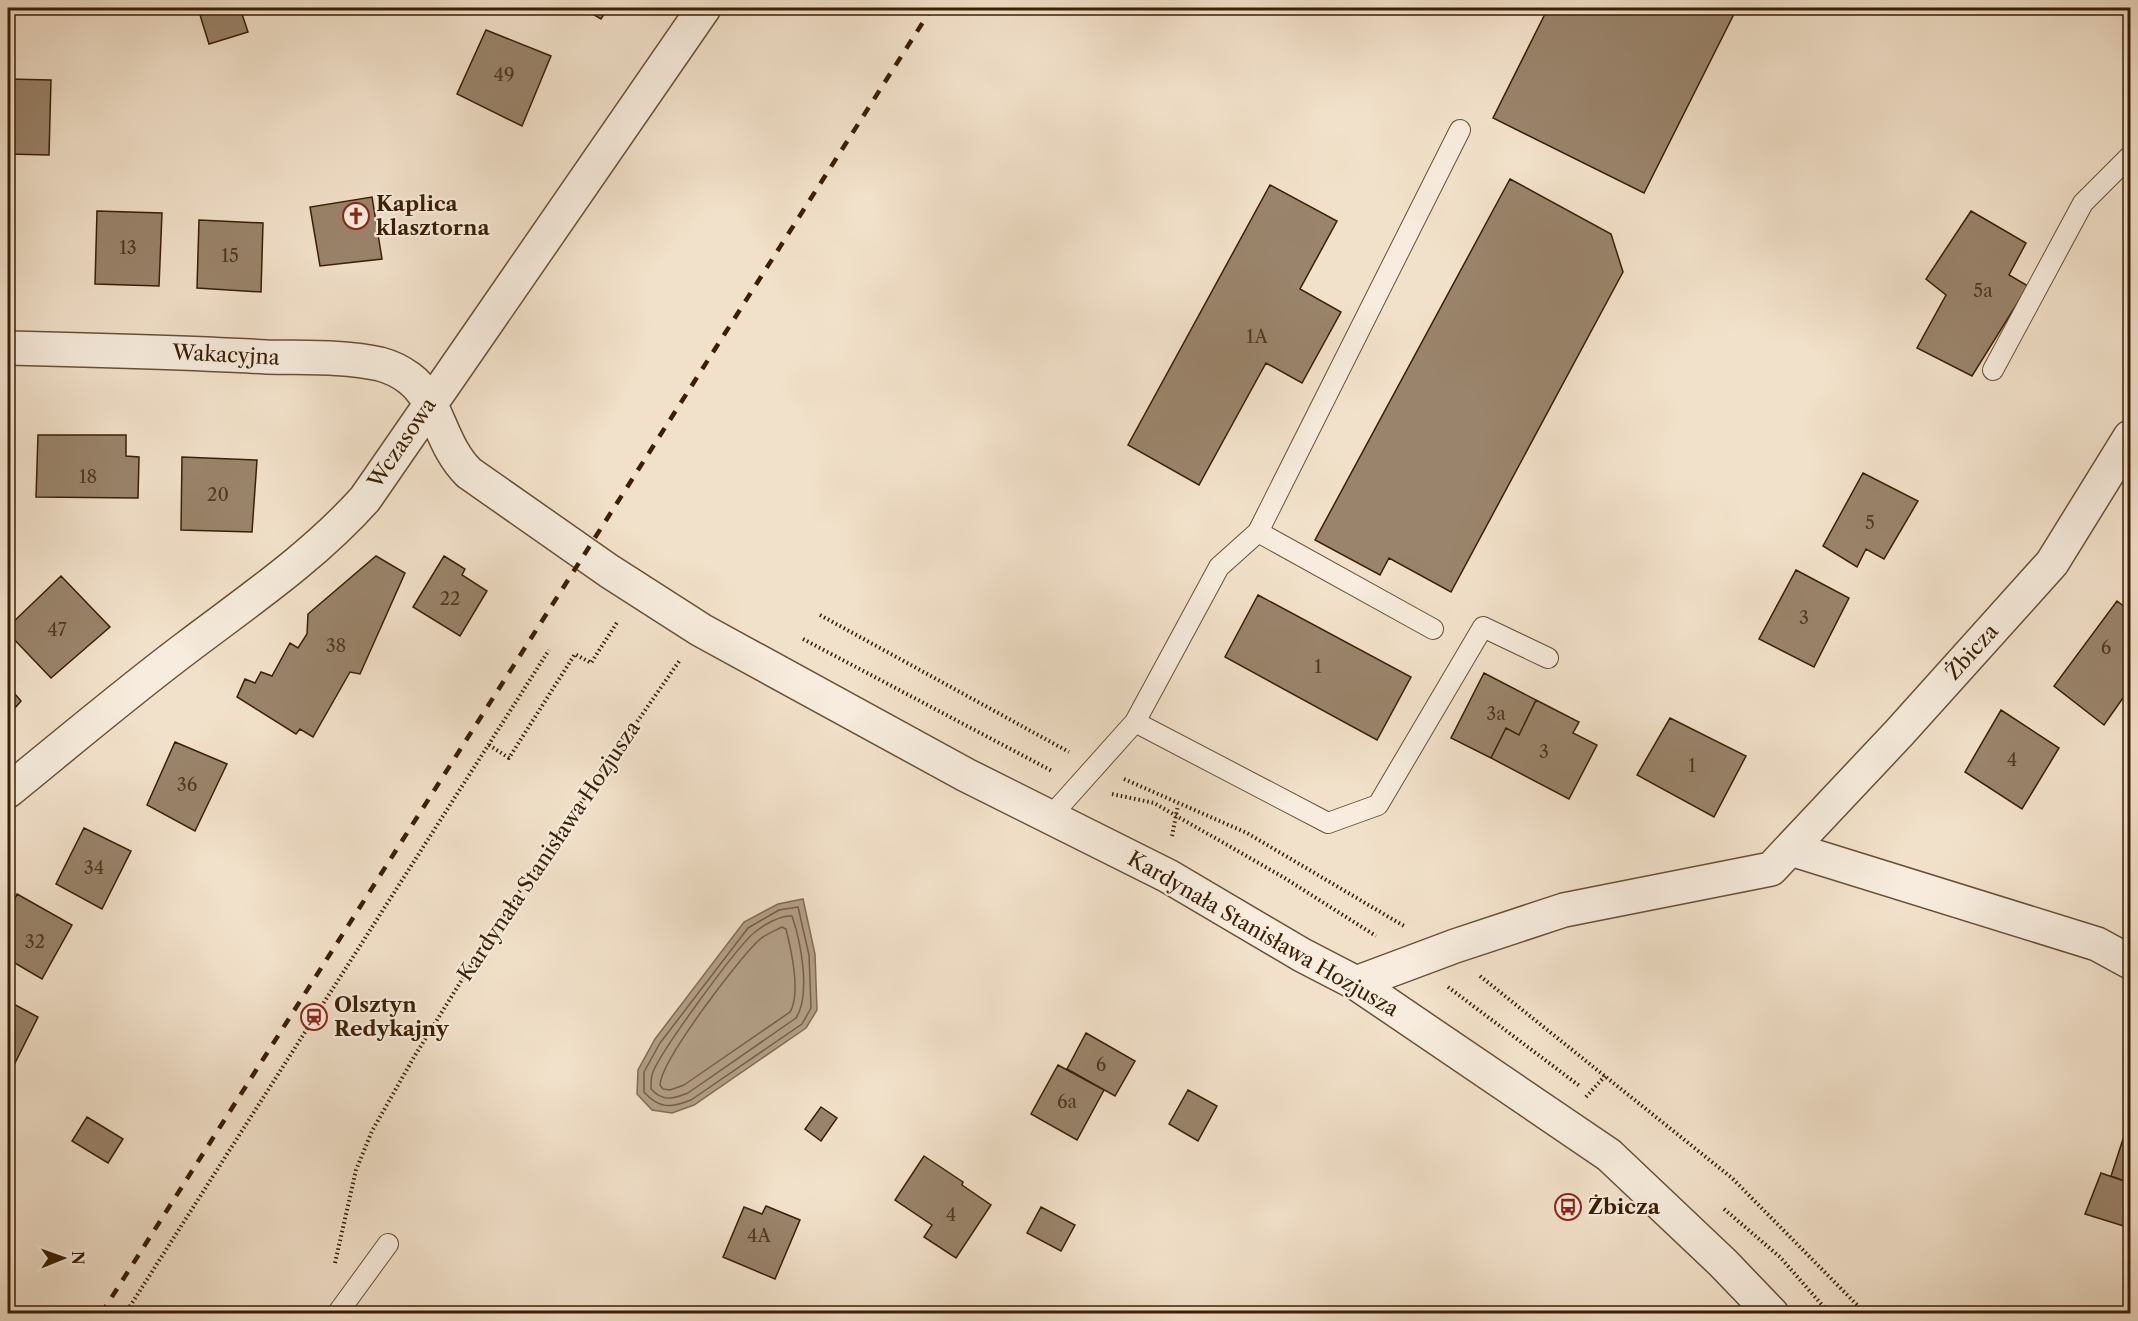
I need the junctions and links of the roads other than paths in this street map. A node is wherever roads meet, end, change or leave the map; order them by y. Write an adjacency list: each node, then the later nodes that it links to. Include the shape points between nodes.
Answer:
1 (704, 8): 6 (street, Wczasowa)
2 (1460, 130): 8 (lane)
3 (2130, 156): 5 (lane, via 2083,203)
4 (8, 348): 6 (street, Wakacyjna, via 160,351 362,362 402,374 416,384)
5 (1993, 370)
6 (429, 402): 12 (street, Wczasowa, via 365,499 324,540); 13 (street, Kardynała Stanisława Hozjusza, via 451,452 469,473 637,590 701,630)
7 (2130, 437): 14 (street, Żbicza, via 2052,563)
8 (1258, 532): 9 (lane); 11 (lane, via 1219,567)
9 (1433, 629)
10 (1548, 658): 11 (lane, via 1483,627 1378,805 1328,824)
11 (1134, 722): 13 (lane)
12 (8, 791)
13 (1050, 817): 16 (street, Kardynała Stanisława Hozjusza, via 1168,876)
14 (1791, 849): 15 (street, via 2097,944); 16 (street, Żbicza, via 1771,869 1564,910)
15 (2130, 962)
16 (1356, 983): 19 (street, Kardynała Stanisława Hozjusza, via 1609,1155)
17 (388, 1244): 18 (lane)
18 (337, 1314)
19 (1772, 1314)

